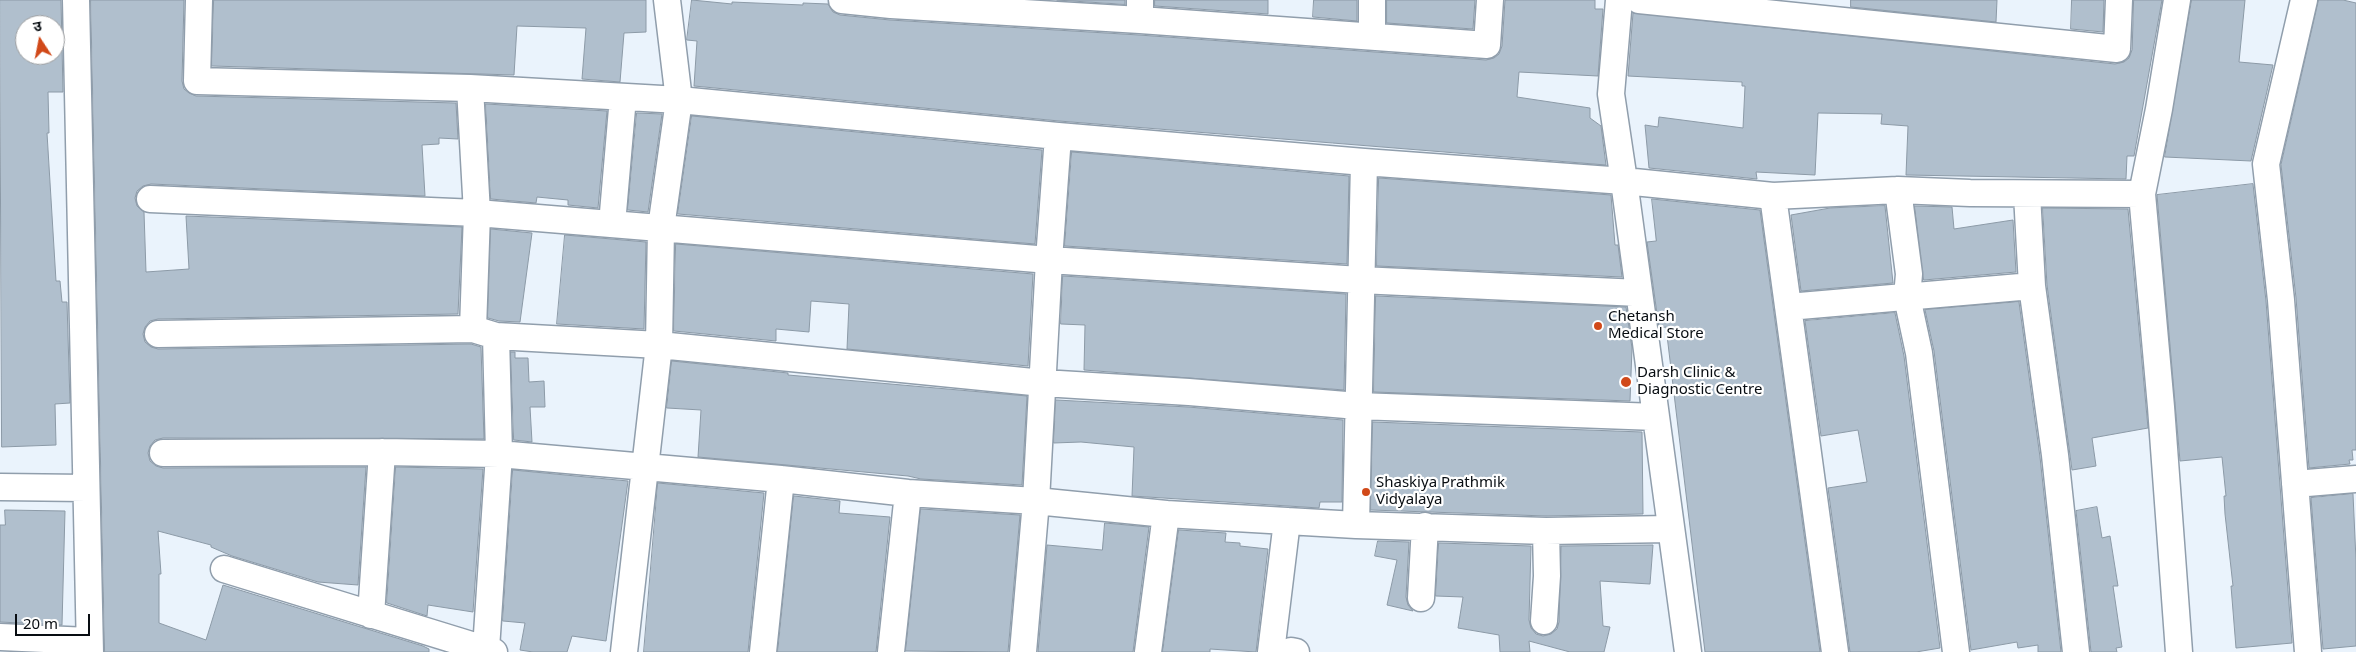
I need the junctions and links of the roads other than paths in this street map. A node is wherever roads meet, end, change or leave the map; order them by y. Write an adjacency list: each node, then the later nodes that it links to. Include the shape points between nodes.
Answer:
1 (76, 0): 50 (street)
2 (199, 0): 16 (street, via 197,81)
3 (667, 0): 18 (street)
4 (842, 0): 12 (street)
5 (1372, 0): 15 (street)
6 (1490, 0): 15 (street, via 1487,45)
7 (1619, 0): 21 (street, via 1611,94)
8 (1639, 0): 9 (street, via 2117,49)
9 (2119, 0)
10 (2177, 0): 24 (street)
11 (2304, 0): 48 (street, via 2266,164 2281,300)
12 (891, 3): 13 (street)
13 (1028, 7): 14 (street)
14 (1140, 10): 15 (street)
15 (1372, 35)
16 (470, 88): 17 (street); 27 (street)
17 (623, 97): 18 (street); 28 (street)
18 (680, 100): 19 (street); 29 (street)
19 (1058, 136): 20 (street); 30 (street)
20 (1364, 162): 21 (street); 31 (street)
21 (1624, 181): 25 (street); 33 (street)
22 (1898, 190): 23 (street); 25 (street); 34 (street, via 1909,274)
23 (2027, 194): 24 (street); 32 (street)
24 (2142, 194): 78 (street)
25 (1773, 196): 35 (street)
26 (150, 199): 27 (street)
27 (477, 213): 28 (street); 36 (street)
28 (612, 224): 29 (street)
29 (661, 228): 30 (street); 38 (street)
30 (1048, 260): 31 (street); 39 (street)
31 (1360, 280): 33 (street); 40 (street)
32 (2032, 286): 34 (street); 77 (street, via 2055,455)
33 (1639, 293): 41 (street)
34 (1907, 297): 35 (street); 76 (street, via 1919,353)
35 (1788, 307): 75 (street)
36 (485, 333): 37 (street); 38 (street); 44 (street)
37 (158, 334)
38 (659, 345): 39 (street); 45 (street)
39 (1043, 383): 40 (street); 52 (street)
40 (1358, 406): 41 (street); 55 (street)
41 (1656, 417): 57 (street)
42 (382, 452): 43 (street); 44 (street); 61 (street)
43 (163, 453)
44 (499, 454): 45 (street); 65 (street)
45 (645, 466): 46 (street); 66 (street)
46 (781, 479): 51 (street); 67 (street)
47 (2356, 480): 48 (street)
48 (2295, 484): 79 (street)
49 (0, 487): 50 (street)
50 (86, 488): 64 (street)
51 (908, 493): 52 (street); 68 (street)
52 (1036, 501): 53 (street); 69 (street)
53 (1166, 514): 54 (street); 70 (street)
54 (1287, 521): 55 (street); 71 (street)
55 (1356, 525): 56 (street)
56 (1424, 526): 58 (street); 60 (street)
57 (1670, 529): 58 (street); 74 (street)
58 (1546, 531): 62 (street)
59 (224, 570): 61 (street)
60 (1421, 598)
61 (371, 615): 65 (street)
62 (1544, 621)
63 (0, 637): 64 (street)
64 (89, 646)
65 (490, 651)
66 (624, 652)
67 (763, 652)
68 (891, 652)
69 (1023, 652)
70 (1148, 652)
71 (1271, 652)
72 (1291, 652): 73 (street)
73 (1296, 652)
74 (1688, 652)
75 (1835, 652)
76 (1956, 652)
77 (2076, 652)
78 (2180, 652)
79 (2308, 652)

